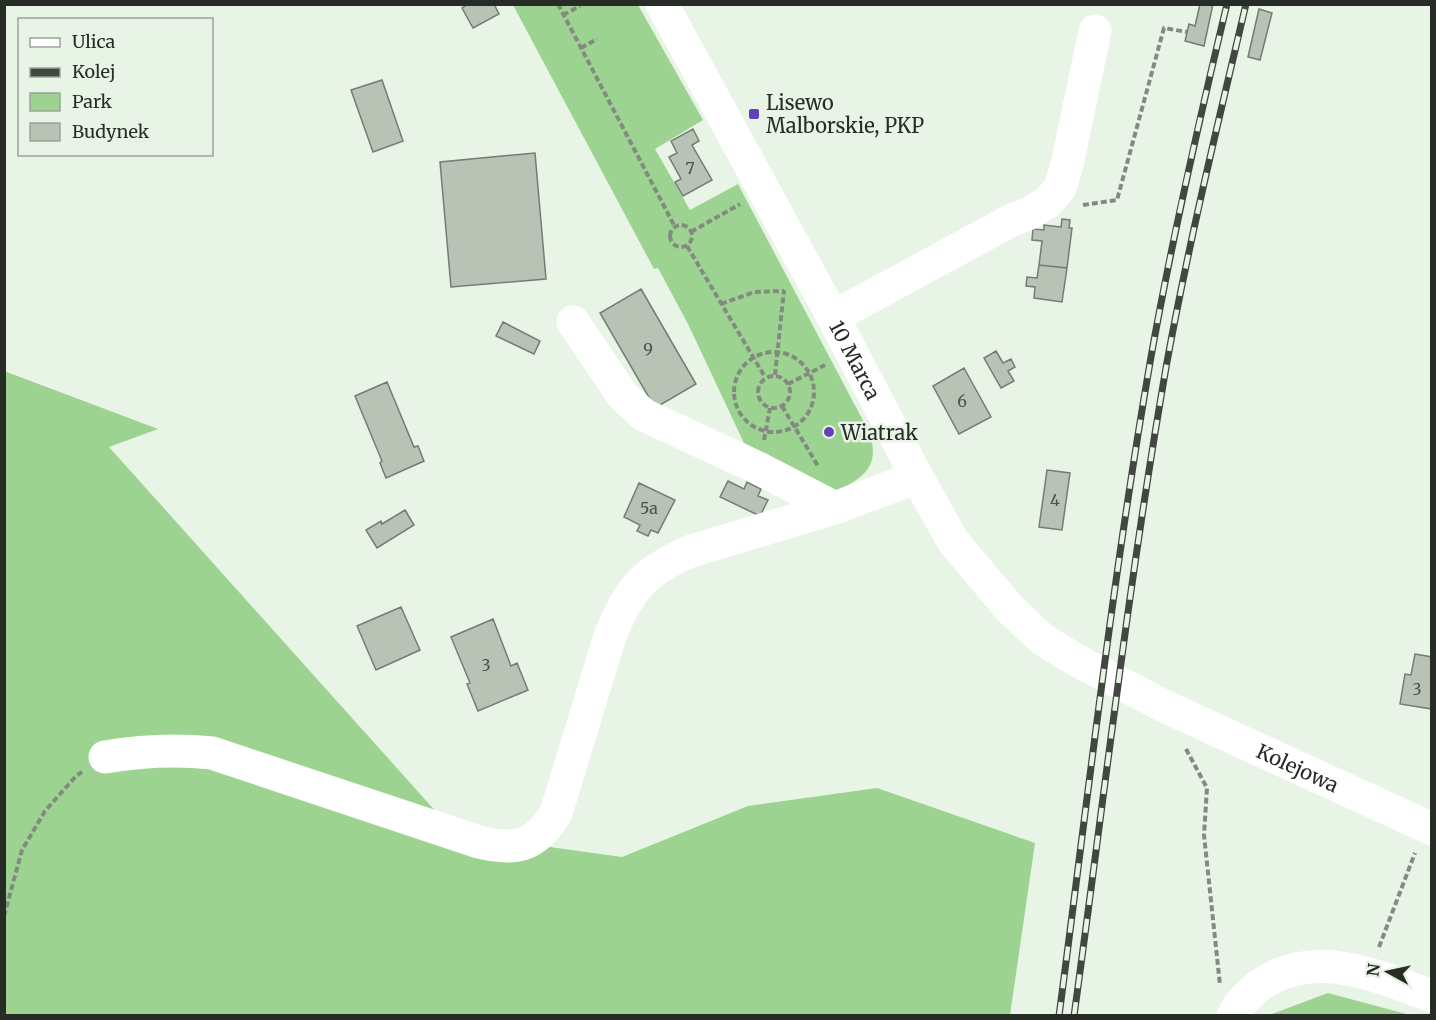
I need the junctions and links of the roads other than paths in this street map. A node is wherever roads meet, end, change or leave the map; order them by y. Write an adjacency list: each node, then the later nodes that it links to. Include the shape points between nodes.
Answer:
1 (662, 4): 3 (street, 10 Marca)
2 (1095, 31): 3 (street, via 1060,189 1030,213)
3 (832, 317): 5 (street, 10 Marca)
4 (573, 322): 6 (street, via 623,396 644,415)
5 (917, 477): 6 (street); 7 (street, 10 Marca, via 953,541 1010,609 1042,639)
6 (835, 508): 8 (street, via 691,552 647,575 631,592 610,636 556,813 548,827 522,845 499,847 479,842 212,753 132,752)
7 (1164, 706): 9 (street, Kolejowa)
8 (105, 757)
9 (1423, 841)
10 (1431, 996): 11 (street, via 1352,969 1312,967 1270,978 1237,1006)
11 (1227, 1004)

